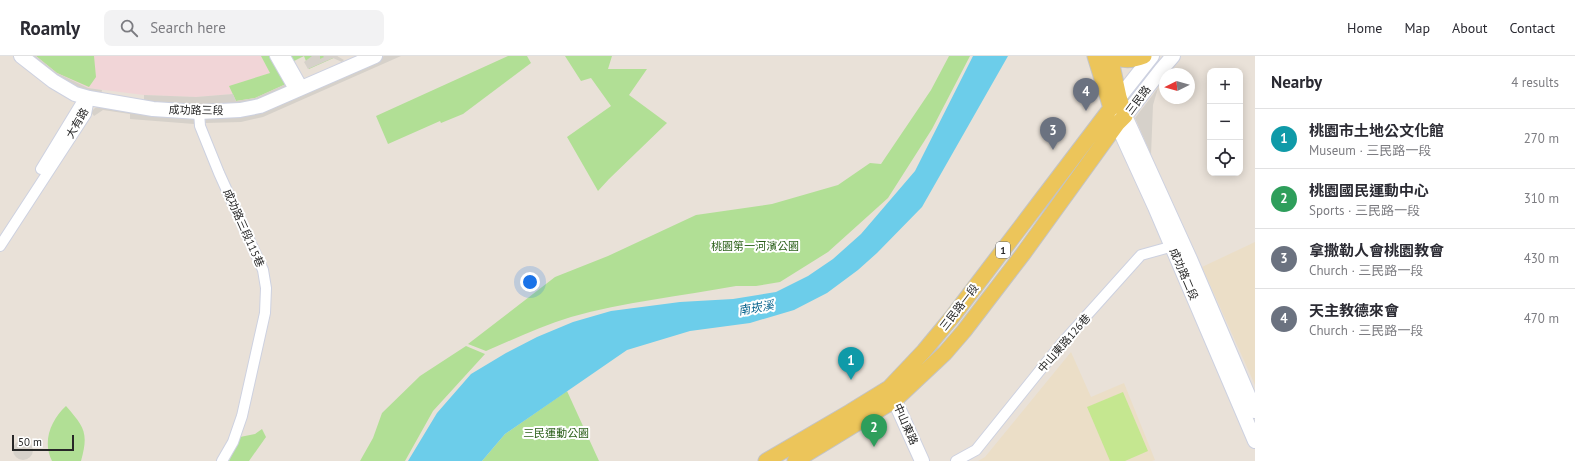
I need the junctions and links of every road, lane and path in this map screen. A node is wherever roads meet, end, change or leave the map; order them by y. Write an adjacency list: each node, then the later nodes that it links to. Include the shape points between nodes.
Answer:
1 (21, 56): 12 (street, 成功路三段, via 65,89)
2 (275, 56): 11 (street)
3 (285, 56): 11 (street)
4 (374, 56): 11 (street, 成功路三段)
5 (1095, 56): 13 (main road)
6 (1110, 56): 13 (main road)
7 (1114, 56): 8 (main road, via 1128,60)
8 (1144, 56)
9 (1152, 56): 13 (street, 三民路)
10 (1173, 56): 15 (street, 三民路)
11 (299, 90): 14 (street, 成功路三段, via 260,106 240,110)
12 (89, 98): 14 (street, 成功路三段, via 153,109); 16 (street, 大有路, via 80,105); 19 (street, 大有路, via 86,114)
13 (1115, 102): 15 (main road, 成功路二段); 17 (main road, 三民路一段 / 1)
14 (199, 112): 24 (street, 成功路三段115巷, via 200,126 263,270 266,288 265,314 242,416 233,442)
15 (1121, 120): 18 (street, 成功路二段); 20 (main road, 三民路一段 / 1)
16 (0, 236)
17 (1010, 242): 20 (main road); 21 (main road, 三民路一段 / 1)
18 (1178, 245): 22 (street, 成功路二段); 23 (street, 成功路二段); 28 (street, 中山東路126巷, via 1141,255 1062,343 976,450)
19 (0, 246)
20 (1023, 254): 21 (main road, 三民路一段 / 1, via 945,353)
21 (892, 394): 25 (main road, 三民路一段 / 1, via 850,412); 26 (main road, 三民路一段 / 1); 27 (street, 中山東路)
22 (1255, 411)
23 (1255, 441)
24 (222, 461)
25 (766, 461)
26 (795, 461)
27 (922, 461)
28 (956, 461)

